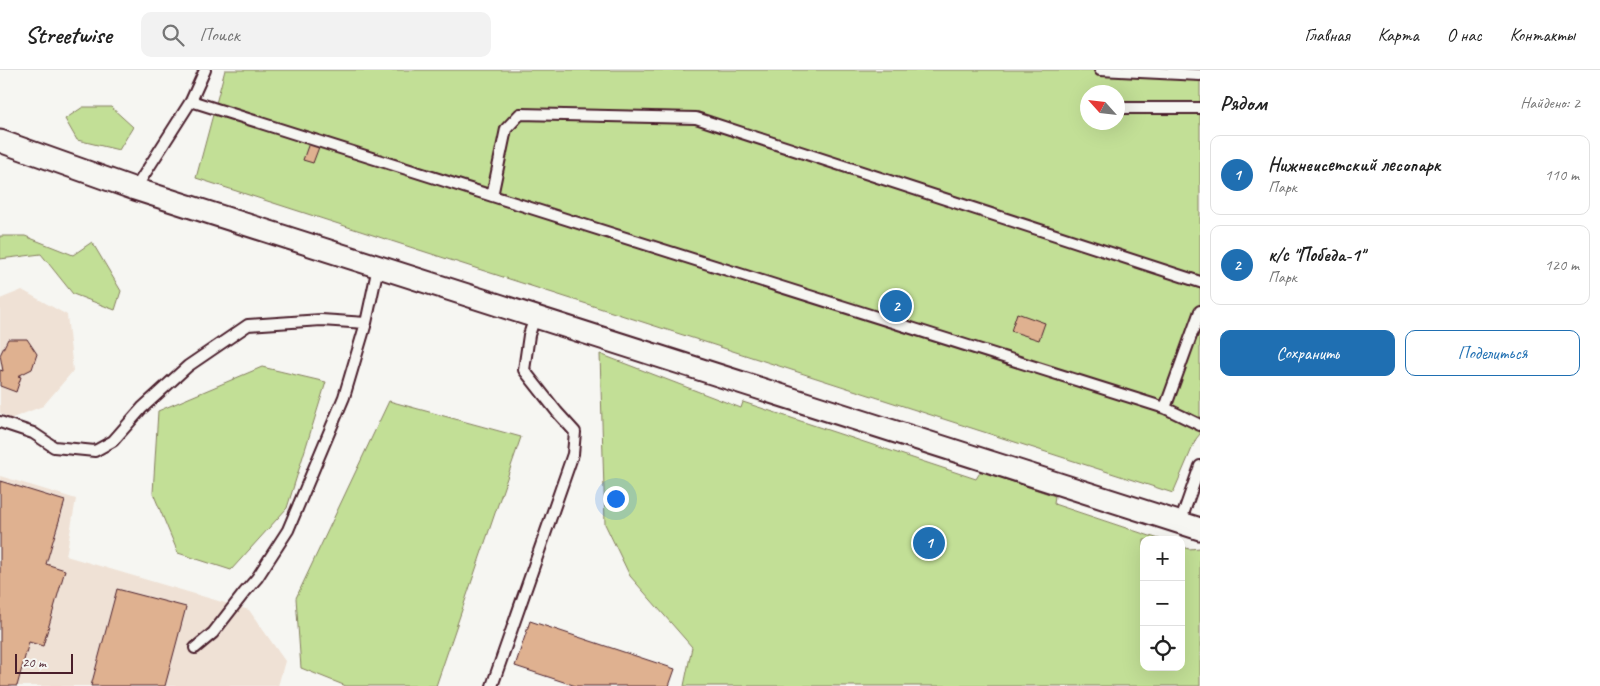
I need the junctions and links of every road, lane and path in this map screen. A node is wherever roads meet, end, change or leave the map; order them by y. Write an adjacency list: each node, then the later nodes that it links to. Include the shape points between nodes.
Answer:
1 (205, 70): 4 (lane)
2 (1100, 70): 3 (lane)
3 (1200, 75)
4 (191, 101): 8 (lane); 9 (lane)
5 (1125, 108): 6 (lane)
6 (1200, 108)
7 (0, 141): 8 (street)
8 (135, 189): 10 (street)
9 (492, 196): 11 (lane, via 506,129 520,114 696,118); 15 (lane)
10 (378, 267): 13 (street); 14 (lane)
11 (1200, 282)
12 (1200, 311): 15 (lane)
13 (536, 317): 19 (street); 22 (lane, via 529,335 524,370 575,432 572,454)
14 (366, 324): 16 (lane, via 321,320 248,325 188,366 142,408 113,441 94,451 54,447 33,433); 21 (lane, via 344,397 288,530 258,578 213,634)
15 (1165, 408): 17 (lane)
16 (0, 422)
17 (1200, 425)
18 (1200, 466): 19 (lane)
19 (1180, 523): 20 (street)
20 (1200, 529)
21 (195, 648)
22 (492, 686)

